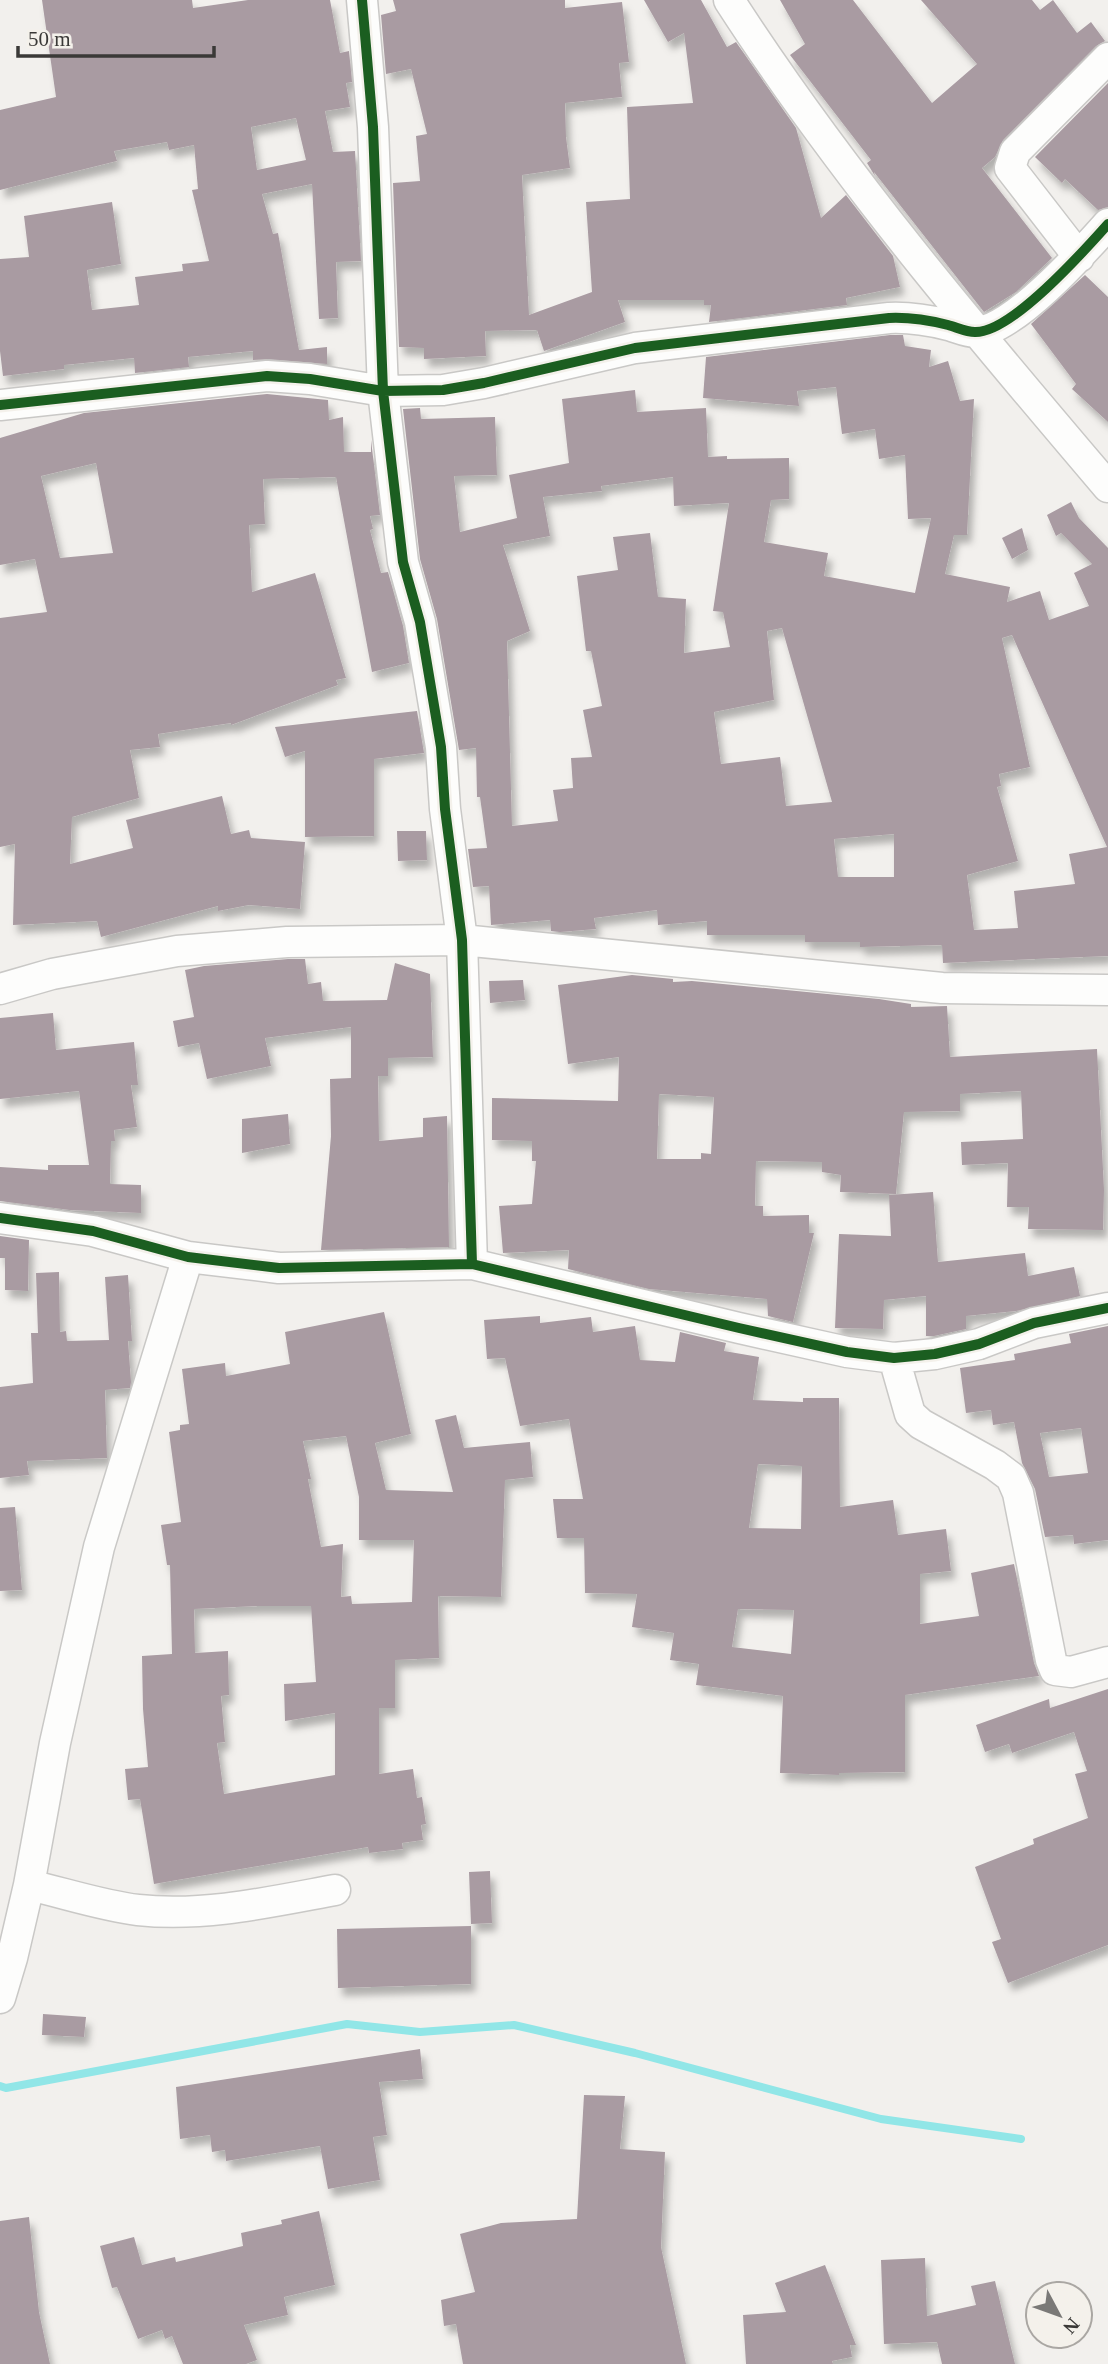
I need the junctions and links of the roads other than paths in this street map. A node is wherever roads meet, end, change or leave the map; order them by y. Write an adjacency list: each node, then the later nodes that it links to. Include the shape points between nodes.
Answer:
1 (362, 0): 7 (street, via 373,127)
2 (729, 0): 6 (street, via 780,79)
3 (1108, 58): 5 (street, via 1015,152 1010,168)
4 (1108, 224): 5 (street)
5 (1079, 257): 6 (street, via 1005,322)
6 (976, 332): 7 (street, via 914,317 890,318 635,348 443,390); 9 (street)
7 (383, 391): 8 (street, via 267,376); 10 (street, via 403,562 420,622 441,747)
8 (0, 405)
9 (1108, 487)
10 (462, 940): 11 (street, via 287,942 177,951 52,974); 12 (street, via 942,988); 15 (street)
11 (0, 989)
12 (1108, 990)
13 (0, 1217): 14 (street, via 93,1231)
14 (188, 1257): 15 (street, via 279,1268); 19 (street, via 99,1546)
15 (472, 1264): 17 (street, via 847,1352)
16 (1108, 1308): 17 (street, via 1034,1323 979,1344)
17 (894, 1357): 18 (street, via 911,1414 1011,1477 1055,1670 1071,1672)
18 (1108, 1662)
19 (29, 1885): 20 (street, via 137,1910 185,1912 239,1908); 21 (street)
20 (335, 1890)
21 (0, 1998)

